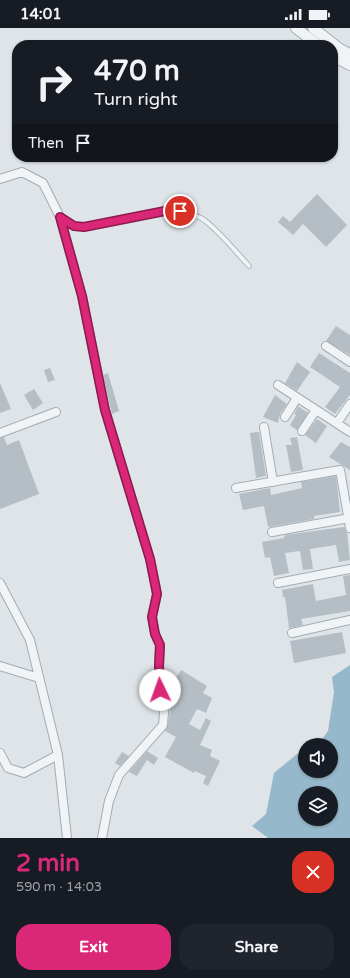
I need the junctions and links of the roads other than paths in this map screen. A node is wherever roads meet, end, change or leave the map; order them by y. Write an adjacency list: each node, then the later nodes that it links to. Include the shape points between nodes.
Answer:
1 (296, 28): 3 (street)
2 (313, 28): 4 (street)
3 (312, 40)
4 (328, 40)
5 (338, 47): 6 (street)
6 (350, 54)
7 (338, 59): 8 (street)
8 (350, 66)
9 (0, 179): 10 (street, via 22,172 44,183)
10 (60, 217): 11 (lane, via 74,226 84,227 165,211 180,211 202,219); 40 (street, via 82,296 105,410 150,559 157,594 152,617 160,645 163,725 119,775 109,801)
11 (249, 266)
12 (326, 346): 13 (street)
13 (350, 362)
14 (278, 385): 15 (street)
15 (297, 398): 17 (street); 19 (street)
16 (350, 404): 20 (street)
17 (316, 410): 20 (street); 22 (street)
18 (56, 412): 24 (street)
19 (285, 417)
20 (337, 423): 23 (street)
21 (264, 427): 25 (street)
22 (302, 431)
23 (350, 432)
24 (0, 433)
25 (273, 482): 26 (street); 27 (street, via 340,470)
26 (236, 488)
27 (349, 518): 28 (street); 29 (street)
28 (350, 528)
29 (272, 532)
30 (350, 568): 31 (street)
31 (278, 582)
32 (0, 583): 36 (street, via 30,640)
33 (350, 620): 34 (street)
34 (292, 633)
35 (0, 666): 36 (street)
36 (39, 678): 38 (street)
37 (0, 753): 38 (street, via 8,768 24,773)
38 (58, 755): 39 (street)
39 (67, 838)
40 (102, 838)

